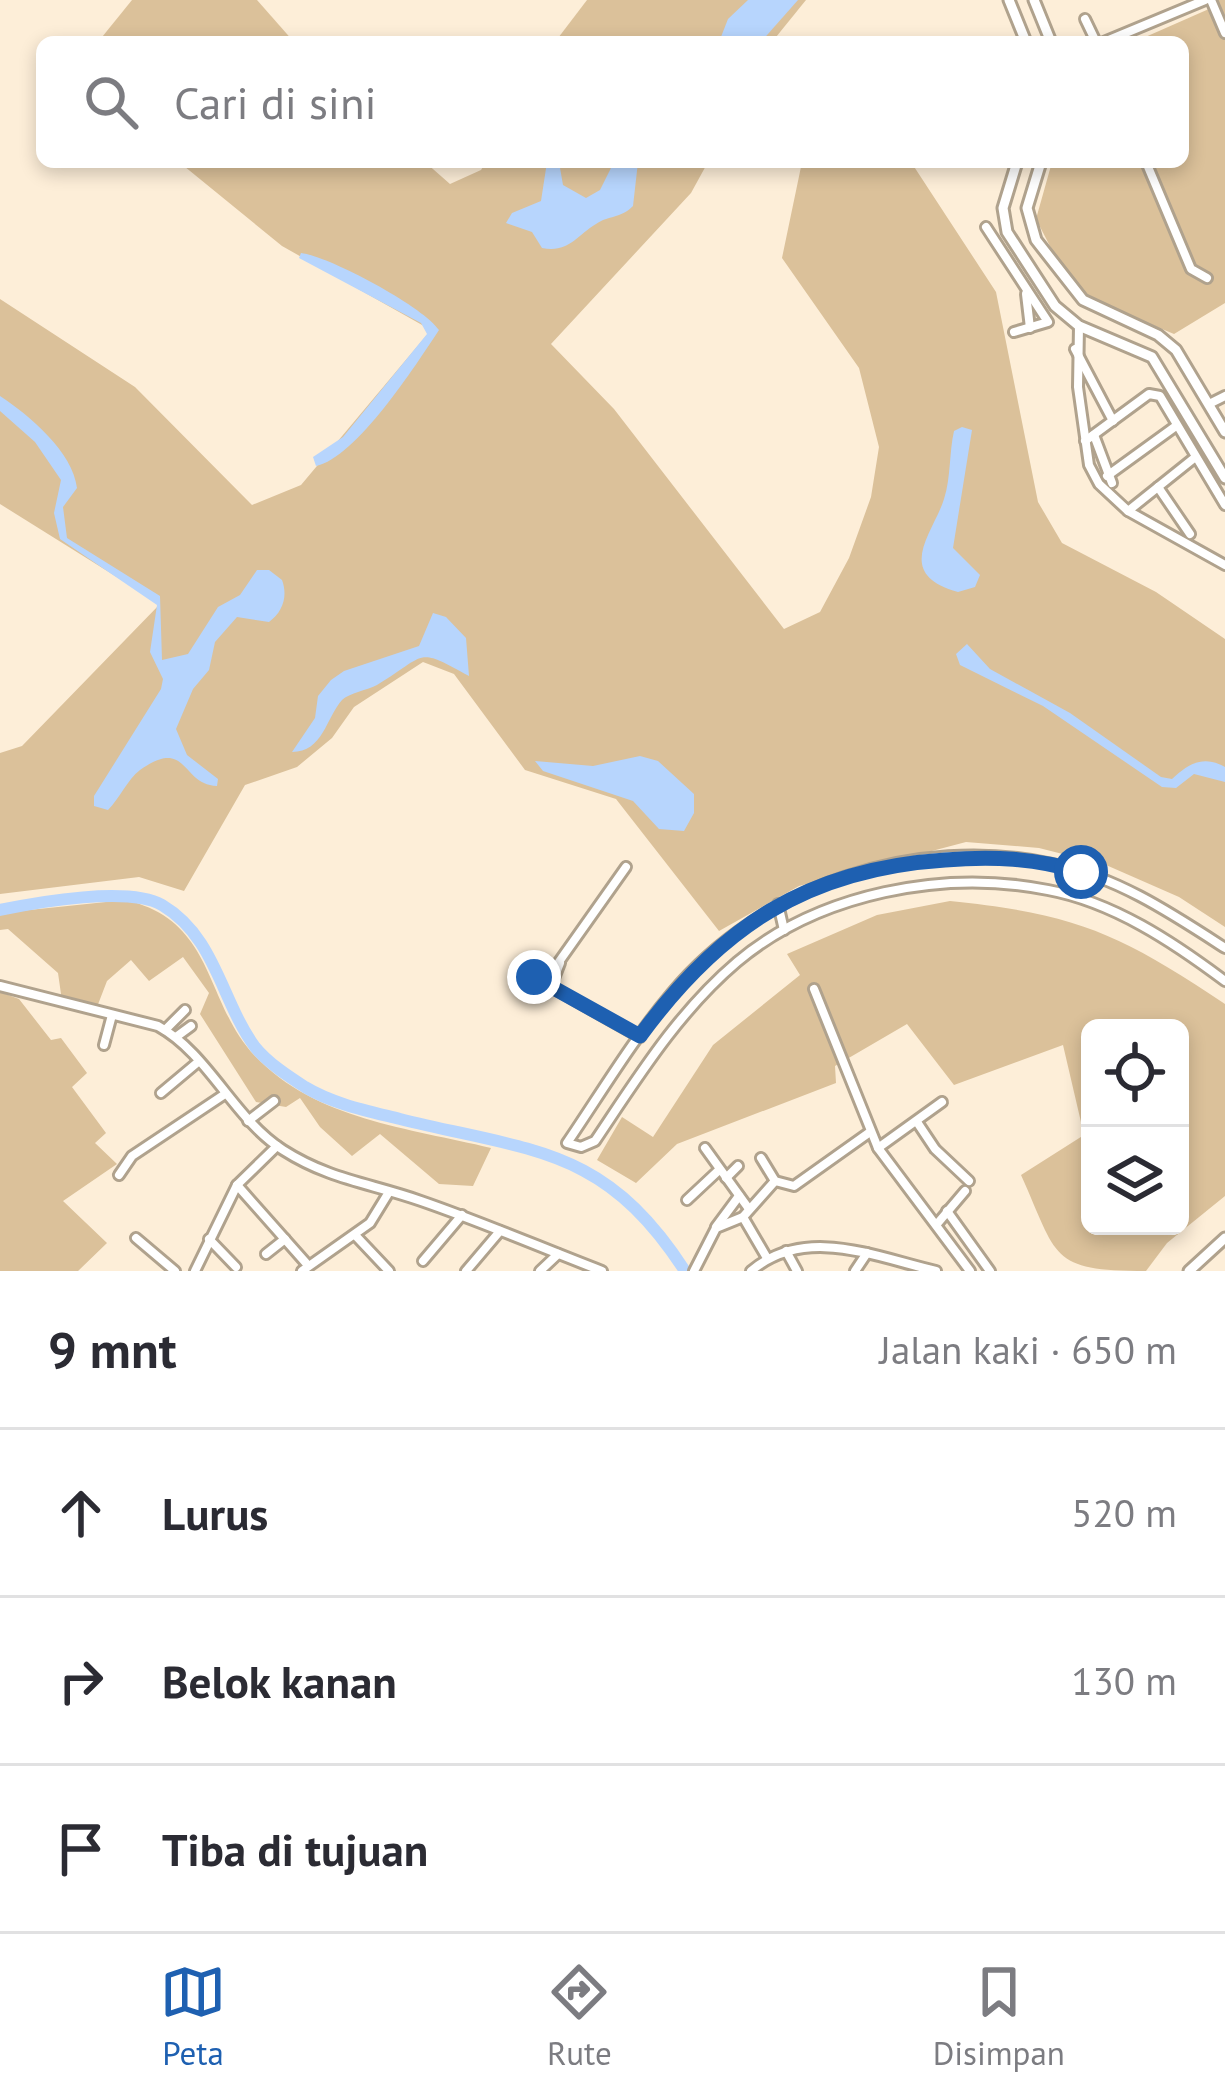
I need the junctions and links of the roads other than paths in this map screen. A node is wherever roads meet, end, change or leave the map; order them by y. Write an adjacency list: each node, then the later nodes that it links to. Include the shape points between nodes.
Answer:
1 (1009, 0): 7 (main road)
2 (1048, 0): 4 (street)
3 (1208, 0): 6 (street); 10 (street)
4 (1035, 3): 8 (main road)
5 (1085, 19): 9 (street)
6 (1225, 33)
7 (1024, 36)
8 (1049, 36)
9 (1096, 36)
10 (1115, 36)
11 (1015, 168): 17 (main road, via 1003,208 1007,232)
12 (1039, 168): 24 (main road, via 1027,208 1036,240 1083,301 1176,350)
13 (1149, 168): 15 (street, via 1191,269)
14 (986, 227): 16 (street)
15 (1207, 278)
16 (1025, 290): 18 (street); 20 (street)
17 (1054, 305): 18 (street); 19 (main road)
18 (1042, 314): 20 (street, via 1047,326)
19 (1079, 326): 22 (street); 31 (main road, via 1152,357)
20 (1030, 328): 21 (street)
21 (1014, 332)
22 (1075, 349): 26 (street); 29 (street)
23 (1225, 396): 24 (street)
24 (1209, 404): 25 (main road)
25 (1221, 415): 28 (main road)
26 (1113, 421): 27 (street, via 1153,394); 29 (street)
27 (1176, 426): 29 (street, via 1109,479); 30 (street)
28 (1225, 432)
29 (1089, 438): 34 (street, via 1099,484)
30 (1193, 459): 32 (street); 33 (street)
31 (1225, 478)
32 (1159, 487): 34 (street); 35 (street)
33 (1225, 505)
34 (1128, 511): 36 (street)
35 (1190, 534)
36 (1225, 566)
37 (626, 867): 43 (street)
38 (778, 904): 39 (street); 40 (street, via 865,870 993,856 1108,881); 50 (street, via 703,962)
39 (784, 930): 42 (street, via 879,894 935,884 1049,890 1145,927); 50 (street, via 692,1005 596,1141 567,1143)
40 (1225, 948)
41 (534, 977): 43 (street)
42 (1225, 981)
43 (547, 984): 50 (street)
44 (0, 986): 47 (street)
45 (814, 989): 60 (street)
46 (185, 1010): 49 (street)
47 (112, 1015): 49 (street); 52 (street)
48 (191, 1026): 51 (street)
49 (165, 1030): 51 (street)
50 (640, 1036)
51 (176, 1037): 53 (street)
52 (104, 1045)
53 (198, 1062): 54 (street); 55 (street)
54 (161, 1093)
55 (225, 1094): 58 (street); 67 (street, via 132,1156)
56 (274, 1101): 58 (street)
57 (943, 1102): 59 (street)
58 (248, 1121): 62 (street)
59 (917, 1122): 61 (street); 75 (street, via 967,1186)
60 (870, 1132): 61 (street); 68 (street, via 806,1180 784,1188)
61 (883, 1144): 75 (street)
62 (277, 1147): 69 (street); 70 (street, via 335,1178)
63 (705, 1148): 66 (street)
64 (761, 1158): 68 (street)
65 (738, 1166): 66 (street)
66 (722, 1174): 71 (street); 72 (street)
67 (119, 1175)
68 (776, 1181): 73 (street)
69 (237, 1185): 81 (street); 82 (street)
70 (389, 1192): 74 (street); 78 (street)
71 (739, 1196): 73 (street); 76 (street)
72 (687, 1201)
73 (746, 1213): 76 (street); 87 (street)
74 (462, 1215): 77 (street); 88 (street)
75 (942, 1218): 102 (street); 103 (street)
76 (716, 1228): 97 (street)
77 (500, 1231): 86 (street); 94 (street)
78 (355, 1235): 90 (street); 93 (street)
79 (136, 1238): 91 (street)
80 (1225, 1238): 104 (main road)
81 (209, 1239): 89 (street); 92 (street)
82 (285, 1239): 85 (street); 90 (street)
83 (786, 1251): 84 (street, via 832,1246); 87 (street); 99 (street)
84 (867, 1253): 100 (street); 101 (street)
85 (266, 1254)
86 (557, 1254): 95 (street); 96 (street)
87 (767, 1258): 98 (street)
88 (423, 1261)
89 (236, 1267)
90 (304, 1267)
91 (176, 1271)
92 (195, 1271)
93 (389, 1271)
94 (466, 1271)
95 (540, 1271)
96 (602, 1271)
97 (694, 1271)
98 (751, 1271)
99 (797, 1271)
100 (855, 1271)
101 (934, 1271)
102 (970, 1271)
103 (990, 1271)
104 (1189, 1271)

